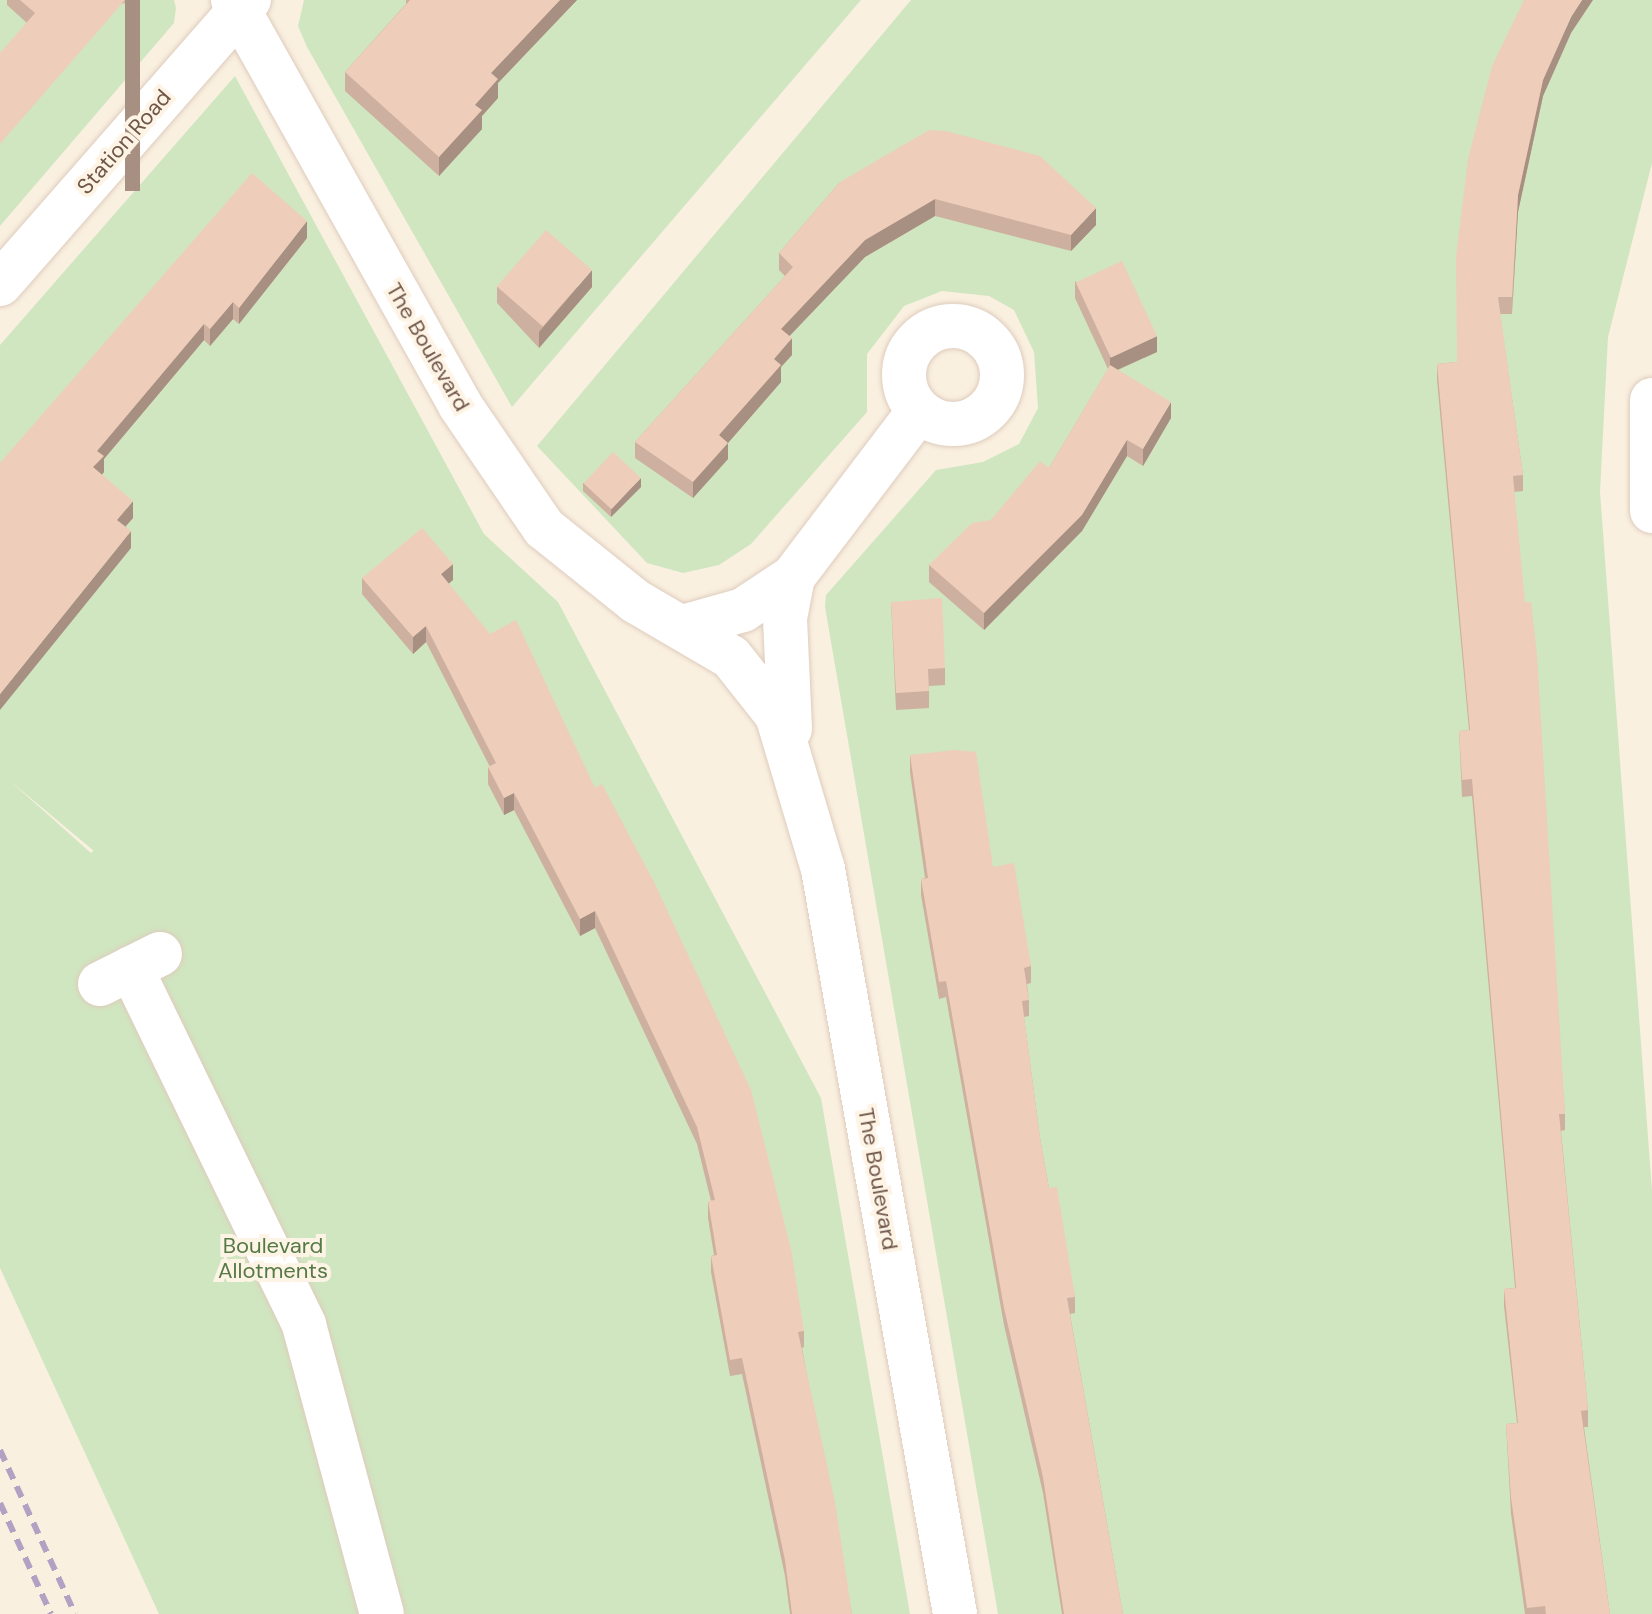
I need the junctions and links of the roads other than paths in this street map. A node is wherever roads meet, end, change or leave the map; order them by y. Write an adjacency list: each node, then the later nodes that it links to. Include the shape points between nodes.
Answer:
1 (241, 3): 2 (street, Station Road); 7 (street, The Boulevard, via 460,405 544,528 588,568)
2 (0, 284)
3 (1652, 400): 5 (street)
4 (919, 411): 6 (street, The Boulevard)
5 (1652, 511)
6 (793, 577): 7 (street, The Boulevard, via 743,610); 8 (street, The Boulevard, via 785,618)
7 (683, 627): 8 (street, The Boulevard, via 731,657 761,688)
8 (791, 746): 11 (street, The Boulevard, via 823,869)
9 (130, 969): 10 (street, via 304,1325)
10 (382, 1614)
11 (955, 1614)

